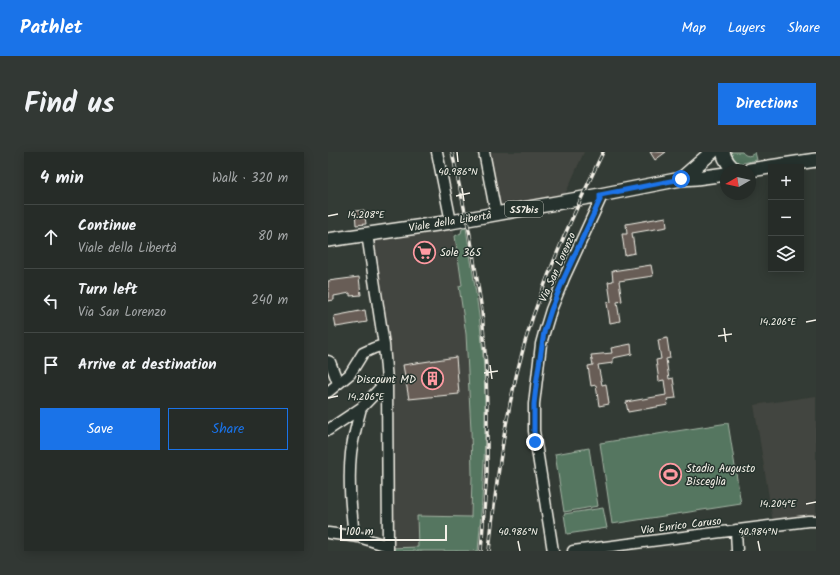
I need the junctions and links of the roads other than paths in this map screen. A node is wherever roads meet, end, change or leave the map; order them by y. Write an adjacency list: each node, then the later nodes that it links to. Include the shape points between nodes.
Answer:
1 (437, 152): 12 (street)
2 (484, 152): 11 (street)
3 (712, 152): 9 (main road, Viale della Libertà / SS7bis)
4 (723, 152): 6 (main road)
5 (812, 158): 7 (main road)
6 (728, 164)
7 (756, 169)
8 (720, 175): 9 (main road)
9 (681, 179): 10 (main road, Viale della Libertà / SS7bis)
10 (597, 200): 11 (main road, Viale della Libertà / SS7bis); 27 (street, Via San Lorenzo, via 551,310 544,332 537,378 534,431)
11 (496, 214): 12 (main road, Viale della Libertà / SS7bis)
12 (451, 222): 13 (main road, Viale della Libertà / SS7bis)
13 (367, 234): 14 (main road, SS7bis); 15 (street)
14 (328, 240)
15 (384, 345): 17 (street); 18 (street, via 364,354 350,374)
16 (328, 360): 18 (street)
17 (387, 381): 20 (street); 26 (street)
18 (338, 383): 19 (street)
19 (328, 392)
20 (361, 408): 21 (street); 25 (street, via 351,452 349,480)
21 (328, 430)
22 (816, 521): 23 (street, Via Enrico Caruso)
23 (736, 530): 28 (street, Via Enrico Caruso); 29 (street)
24 (328, 533): 25 (street)
25 (354, 536): 26 (street)
26 (388, 548)
27 (553, 551)
28 (573, 551)
29 (737, 551)

